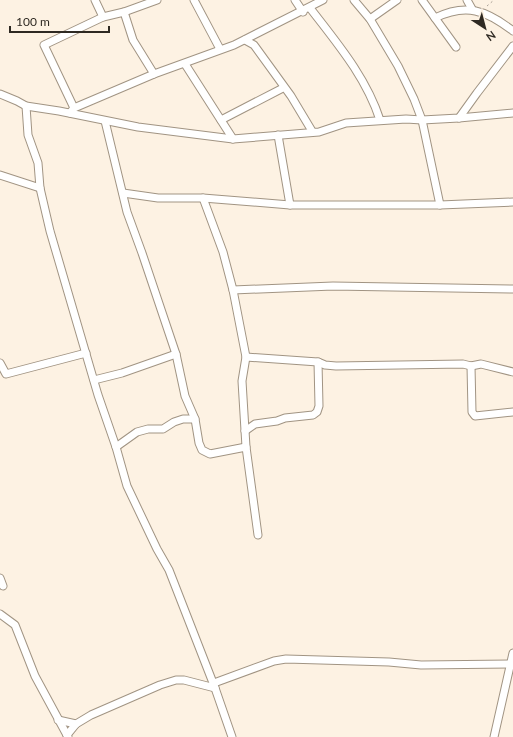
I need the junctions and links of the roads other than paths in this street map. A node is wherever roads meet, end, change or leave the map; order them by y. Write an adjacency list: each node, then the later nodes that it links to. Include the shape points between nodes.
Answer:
1 (95, 0): 14 (street)
2 (157, 0): 12 (street)
3 (194, 0): 21 (street)
4 (295, 0): 13 (street)
5 (323, 0): 10 (street)
6 (354, 0): 16 (street)
7 (397, 0): 16 (street)
8 (422, 0): 15 (street)
9 (467, 0): 11 (street)
10 (310, 8): 13 (street); 31 (street, via 363,80 373,98)
11 (472, 9): 15 (street, via 453,10); 17 (street)
12 (124, 12): 14 (street); 23 (street, via 133,40)
13 (303, 12): 18 (street)
14 (103, 17): 27 (street, via 44,45)
15 (435, 18): 20 (street)
16 (370, 19): 32 (street, via 398,66)
17 (513, 31)
18 (245, 40): 21 (street); 24 (street, via 254,45)
19 (513, 46): 29 (street)
20 (456, 47)
21 (220, 50): 22 (street)
22 (186, 64): 23 (street); 30 (street)
23 (154, 74): 27 (street)
24 (283, 88): 30 (street); 34 (street, via 291,96)
25 (0, 94): 26 (street)
26 (26, 106): 27 (street); 38 (street, via 28,135 38,163)
27 (72, 111): 33 (street)
28 (513, 113): 29 (street)
29 (460, 118): 32 (street)
30 (222, 120): 36 (street)
31 (380, 120): 32 (street); 34 (street, via 346,123 319,132)
32 (422, 120): 43 (street)
33 (105, 121): 36 (street, via 188,135); 39 (street)
34 (312, 131): 35 (street)
35 (278, 135): 36 (street); 42 (street)
36 (233, 138)
37 (0, 175): 38 (street)
38 (40, 188): 46 (street)
39 (123, 193): 40 (street, via 158,198); 47 (street, via 127,212)
40 (203, 198): 42 (street); 45 (street, via 223,252)
41 (513, 202): 43 (street)
42 (290, 205): 43 (street)
43 (440, 205)
44 (513, 289): 45 (street, via 333,286)
45 (233, 290): 48 (street)
46 (86, 353): 49 (street, via 6,374); 53 (street)
47 (176, 354): 53 (street); 55 (street, via 185,396)
48 (246, 357): 50 (street); 56 (street, via 242,381)
49 (0, 362)
50 (318, 362): 51 (street, via 325,366); 56 (street, via 317,412 313,415 254,424)
51 (471, 366): 52 (street, via 481,364); 54 (street, via 472,412 475,416)
52 (513, 372)
53 (94, 380): 57 (street)
54 (513, 412)
55 (195, 419): 57 (street, via 183,419 163,429 136,432); 58 (street, via 199,443 206,453)
56 (245, 431): 58 (street)
57 (116, 447): 68 (street, via 126,486 169,570)
58 (246, 447): 59 (street)
59 (258, 535)
60 (0, 578): 61 (street)
61 (3, 586)
62 (0, 614): 63 (street)
63 (8, 618): 64 (street); 69 (street, via 15,625 28,662)
64 (0, 619)
65 (513, 653): 66 (street)
66 (511, 664): 67 (street); 68 (street, via 421,665 286,659 274,661)
67 (510, 679): 73 (street)
68 (214, 685): 70 (street, via 176,680 91,715); 72 (street)
69 (58, 720): 70 (street); 71 (street)
70 (76, 724): 71 (street)
71 (67, 736)
72 (232, 737)
73 (494, 737)

